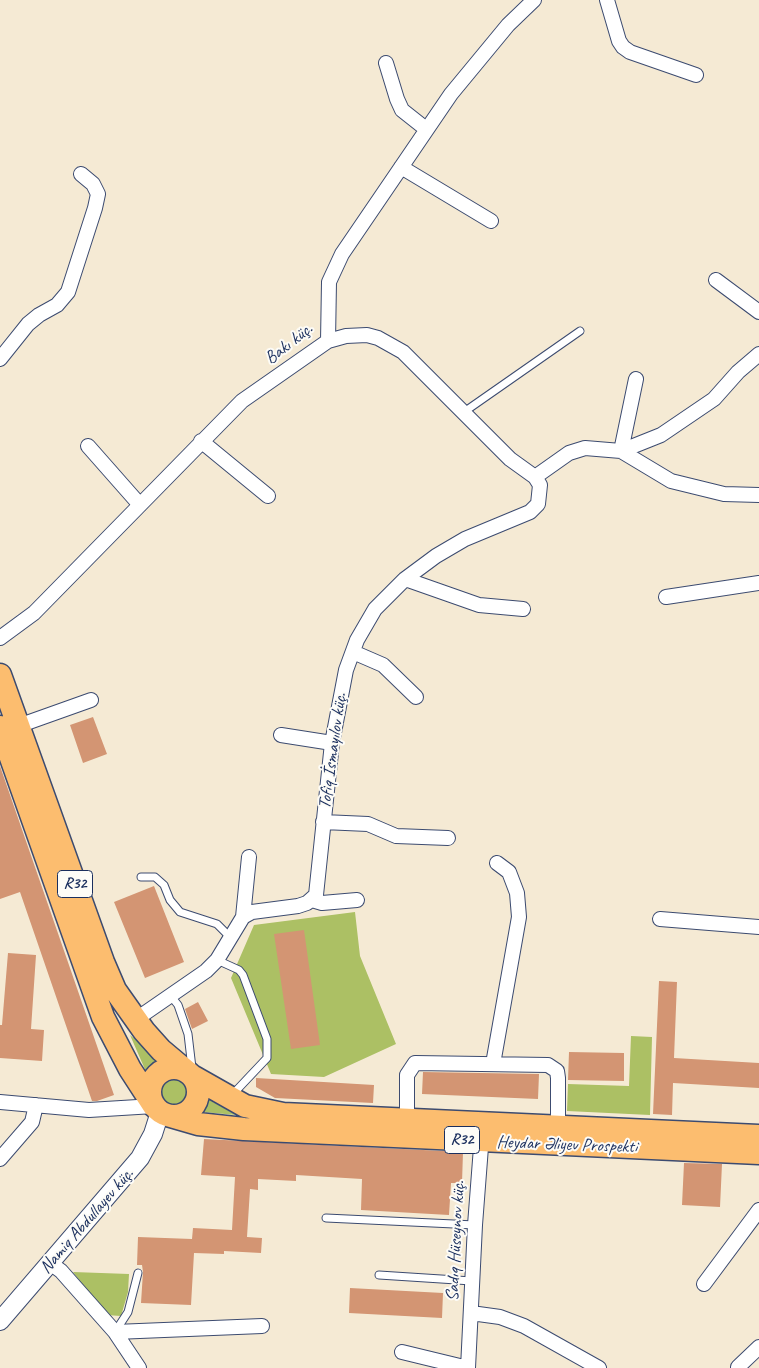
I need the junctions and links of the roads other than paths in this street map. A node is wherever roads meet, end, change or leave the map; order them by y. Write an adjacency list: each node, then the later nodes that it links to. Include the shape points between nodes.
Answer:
1 (607, 0): 4 (street, via 623,47)
2 (527, 2): 5 (street, Bakı küç.)
3 (386, 63): 5 (street, via 402,110)
4 (696, 75)
5 (426, 129): 6 (street, Bakı küç.)
6 (402, 167): 8 (street); 12 (street, Bakı küç., via 333,269 327,300)
7 (81, 174): 14 (street, via 93,184 98,194 68,292 58,305 28,324)
8 (491, 221)
9 (716, 280): 10 (street)
10 (759, 312)
11 (580, 331): 16 (lane)
12 (328, 341): 16 (street, via 366,335 392,344); 17 (street, Bakı küç., via 242,401)
13 (759, 354): 19 (street, via 714,399 661,435)
14 (0, 359)
15 (636, 379): 19 (street)
16 (464, 412): 20 (street, via 510,459)
17 (201, 441): 22 (street); 23 (street, Bakı küç.)
18 (88, 446): 23 (street)
19 (621, 450): 20 (street, via 585,448 569,453); 21 (street, via 671,481 724,494)
20 (535, 477): 24 (street, Tofiq İsmayılov küç., via 540,485 540,494 538,504 530,512 465,539)
21 (759, 495)
22 (268, 496)
23 (140, 505): 28 (street, Bakı küç., via 34,613)
24 (405, 579): 27 (street, via 479,605); 29 (street, Tofiq İsmayılov küç., via 375,609)
25 (759, 583): 26 (street)
26 (666, 597)
27 (523, 609)
28 (0, 638)
29 (353, 652): 31 (street, via 383,664); 35 (street, Tofiq İsmayılov küç., via 346,670)
30 (0, 675): 33 (main road, R32)
31 (416, 697)
32 (91, 700): 33 (street)
33 (5, 729): 49 (main road, R32, via 115,990); 55 (main road, R32, via 103,1017 130,1069)
34 (281, 735): 35 (street)
35 (332, 743): 36 (street, Tofiq İsmayılov küç.)
36 (323, 822): 37 (street, via 368,824 396,836); 41 (street, Tofiq İsmayılov küç., via 318,887)
37 (448, 838)
38 (249, 857): 43 (street)
39 (497, 863): 50 (street, via 510,872 517,893 519,918)
40 (141, 877): 46 (lane, via 155,877 164,885 180,912 217,924)
41 (312, 900): 42 (street, via 322,903); 43 (street, via 298,906 252,912)
42 (357, 900)
43 (243, 917): 46 (street)
44 (660, 919): 45 (street)
45 (759, 927)
46 (230, 936): 47 (street)
47 (217, 960): 48 (street); 52 (lane, via 243,975 267,1039 268,1050 267,1058)
48 (170, 995): 49 (street); 51 (lane, via 178,1005 188,1034)
49 (135, 1020): 51 (main road, R32, via 161,1050)
50 (493, 1064): 56 (street, via 415,1063 407,1075); 57 (street, via 548,1065 557,1070)
51 (189, 1073): 52 (main road, R32); 55 (main road, via 198,1089 192,1108 180,1116); 55 (main road, via 170,1068 156,1076 150,1091)
52 (229, 1098): 56 (main road, R32, via 260,1111 275,1113)
53 (0, 1102): 54 (street)
54 (36, 1105): 55 (street); 61 (street, via 32,1122)
55 (160, 1111): 58 (main road, Heydar Əliyev Prospekti / R32, via 198,1124 244,1129); 65 (street, Namiq Abdullayev küç., via 153,1134 140,1158)
56 (407, 1121): 58 (main road, R32)
57 (558, 1127): 58 (main road, R32); 59 (main road, R32)
58 (482, 1133): 60 (main road, Heydar Əliyev Prospekti / R32); 64 (street, Sadıq Hüseynov küç.)
59 (759, 1136)
60 (759, 1153)
61 (0, 1159)
62 (759, 1210): 69 (street)
63 (326, 1218): 64 (lane)
64 (474, 1225): 68 (street, Sadıq Hüseynov küç.)
65 (50, 1264): 71 (street, Namiq Abdullayev küç.); 73 (street, via 61,1271)
66 (138, 1272): 73 (lane, via 128,1312)
67 (379, 1275): 68 (lane)
68 (472, 1281): 70 (street, Sadıq Hüseynov küç.)
69 (704, 1284)
70 (470, 1313): 78 (street, Sadıq Hüseynov küç.); 79 (street, Sadıq Hüseynov küç., via 500,1317 524,1326)
71 (0, 1321)
72 (262, 1326): 73 (street)
73 (115, 1332): 77 (street)
74 (759, 1347): 76 (street)
75 (402, 1352): 78 (street)
76 (738, 1367)
77 (138, 1368)
78 (468, 1368)
79 (599, 1368)

